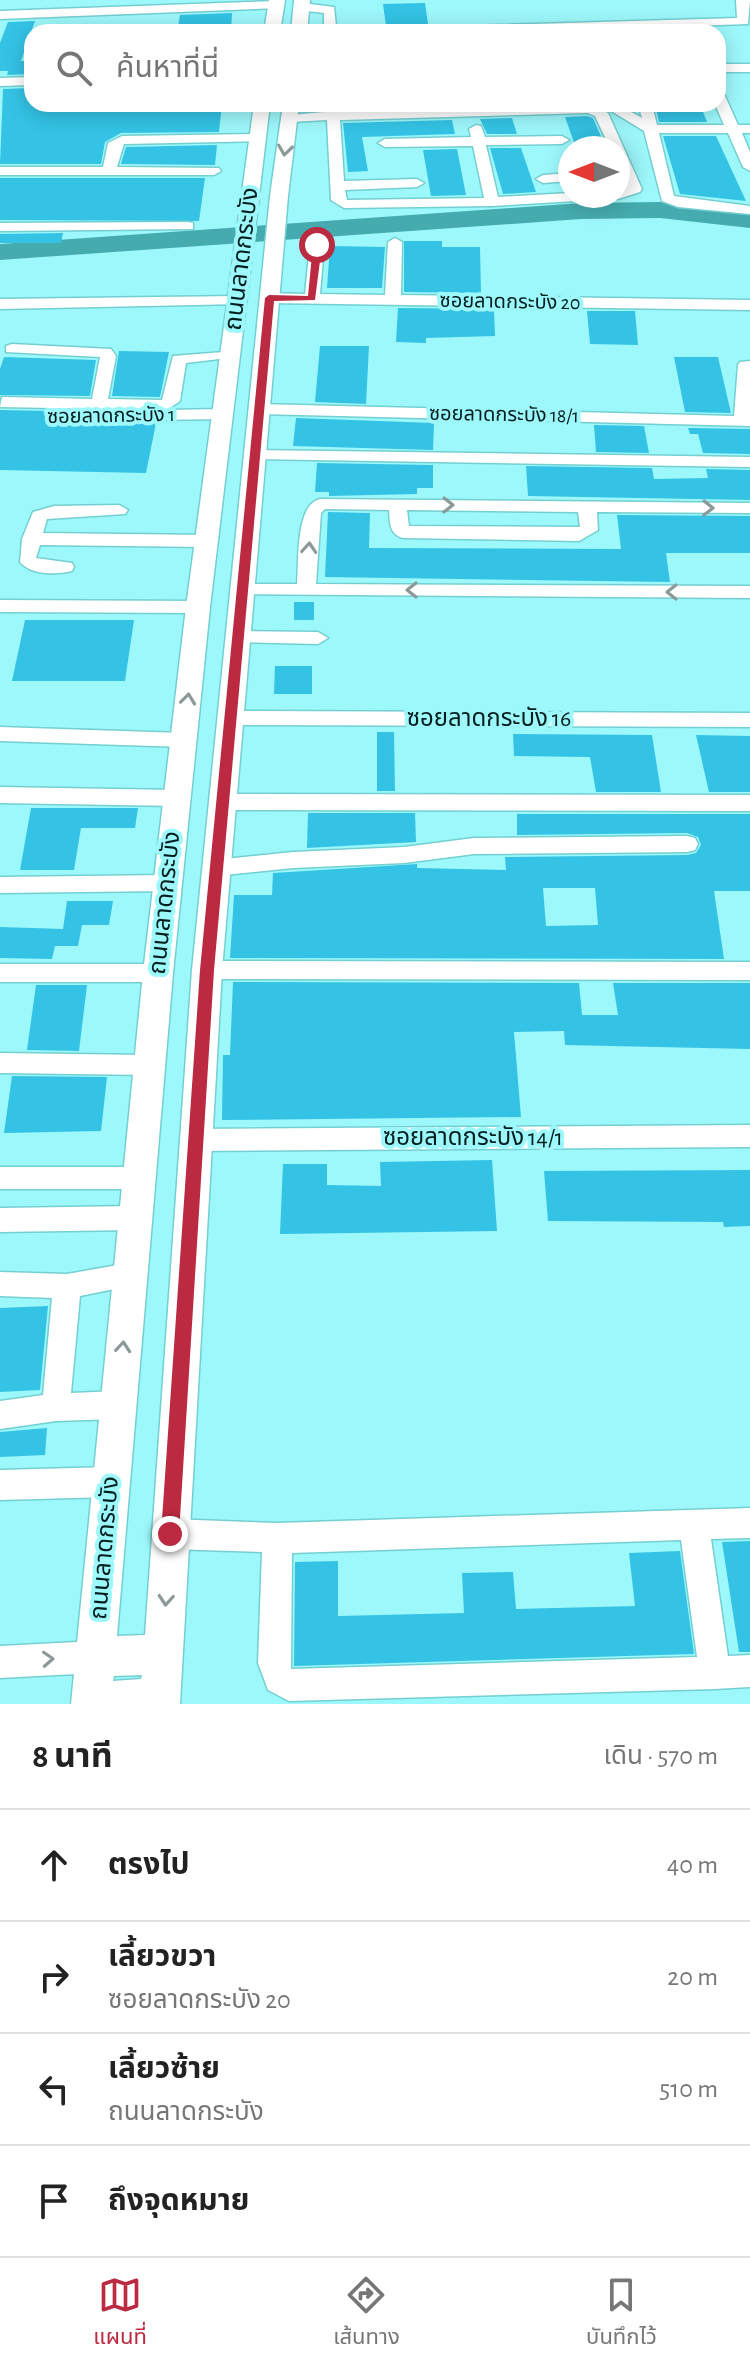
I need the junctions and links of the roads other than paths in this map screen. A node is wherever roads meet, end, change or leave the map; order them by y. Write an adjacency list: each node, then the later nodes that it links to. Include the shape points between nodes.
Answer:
1 (750, 1): 9 (street, via 741,2)
2 (276, 2): 4 (street); 5 (main road)
3 (302, 3): 6 (main road); 7 (street, via 330,10)
4 (0, 15)
5 (273, 24)
6 (300, 24)
7 (329, 24)
8 (726, 25): 9 (street)
9 (748, 25): 10 (street)
10 (726, 32)
11 (726, 68): 12 (street)
12 (750, 68)
13 (24, 81): 14 (street)
14 (0, 82)
15 (261, 112): 29 (main road, ถนนลาดกระบัง)
16 (290, 112): 48 (main road, ถนนลาดกระบัง, one-way to 48)
17 (299, 112): 24 (street)
18 (444, 112): 24 (street)
19 (472, 112): 31 (street)
20 (598, 112): 28 (street)
21 (621, 112): 25 (street)
22 (647, 112): 25 (street)
23 (726, 112): 26 (street)
24 (333, 116): 40 (street)
25 (651, 129): 26 (street); 43 (street, via 671,201)
26 (734, 129): 27 (street); 33 (street)
27 (750, 129)
28 (611, 136)
29 (257, 138): 35 (street, via 122,140 115,143); 51 (main road, ถนนลาดกระบัง)
30 (558, 140): 31 (street)
31 (479, 141): 32 (street); 42 (street)
32 (385, 143)
33 (750, 167)
34 (0, 171): 35 (street)
35 (109, 171): 36 (street)
36 (214, 171)
37 (558, 178): 38 (street)
38 (543, 179)
39 (417, 183): 40 (street)
40 (337, 186): 42 (street, via 338,201 356,206)
41 (558, 198): 42 (street)
42 (492, 202)
43 (750, 210)
44 (188, 226): 45 (street)
45 (0, 227)
46 (395, 242): 50 (street)
47 (317, 245): 49 (street)
48 (269, 298): 49 (street, ซอยลาดกระบัง 20); 58 (main road, ถนนลาดกระบัง)
49 (312, 298): 50 (street, ซอยลาดกระบัง 20)
50 (393, 300): 53 (street, ซอยลาดกระบัง 20)
51 (237, 301): 52 (street); 55 (main road, ถนนลาดกระบัง)
52 (0, 304)
53 (750, 305)
54 (12, 349): 57 (street, via 105,352)
55 (230, 354): 57 (street, via 179,359 169,404); 60 (main road, ถนนลาดกระบัง)
56 (746, 365): 61 (street, via 749,382 741,412)
57 (99, 404): 59 (street)
58 (259, 409): 61 (street, ซอยลาดกระบัง 18/1); 62 (main road, ถนนลาดกระบัง)
59 (1, 410): 60 (street, ซอยลาดกระบัง 1)
60 (223, 414): 69 (main road, ถนนลาดกระบัง)
61 (746, 420)
62 (254, 455): 63 (street); 72 (main road, ถนนลาดกระบัง)
63 (750, 462)
64 (397, 504): 65 (street, one-way to 65); 65 (street, via 403,532 579,535 589,530); 71 (street, one-way to 64, via 315,507)
65 (587, 506): 66 (street, one-way to 66)
66 (750, 508)
67 (119, 510): 68 (street, via 44,513 35,521)
68 (31, 539): 69 (street); 70 (street, via 29,562)
69 (207, 541): 75 (main road, ถนนลาดกระบัง)
70 (65, 567)
71 (306, 589): 72 (street); 73 (street, one-way to 71)
72 (240, 590): 76 (main road, ถนนลาดกระบัง)
73 (750, 592)
74 (0, 606): 75 (street)
75 (198, 607): 81 (main road, ถนนลาดกระบัง, one-way to 75)
76 (236, 637): 77 (street); 78 (main road, ถนนลาดกระบัง)
77 (318, 638)
78 (228, 718): 79 (street, ซอยลาดกระบัง 16); 84 (main road, ถนนลาดกระบัง)
79 (750, 720)
80 (0, 734): 81 (street)
81 (183, 740): 83 (main road, ถนนลาดกระบัง)
82 (0, 795): 83 (street)
83 (176, 798): 88 (main road, ถนนลาดกระบัง)
84 (221, 802): 85 (street); 87 (main road, ถนนลาดกระบัง)
85 (750, 803)
86 (687, 844): 87 (street, via 474,846)
87 (215, 868): 90 (main road, ถนนลาดกระบัง)
88 (167, 883): 89 (street); 93 (main road, ถนนลาดกระบัง)
89 (0, 885)
90 (207, 970): 91 (street); 97 (main road, ถนนลาดกระบัง)
91 (750, 971)
92 (0, 973): 93 (street)
93 (158, 973): 95 (main road, ถนนลาดกระบัง)
94 (0, 1063): 95 (street)
95 (148, 1065): 99 (main road, ถนนลาดกระบัง)
96 (750, 1136): 97 (street, ซอยลาดกระบัง 14/1)
97 (196, 1140): 112 (main road, ถนนลาดกระบัง)
98 (0, 1178): 99 (street)
99 (138, 1178): 100 (main road, ถนนลาดกระบัง)
100 (134, 1218): 101 (street); 102 (main road, ถนนลาดกระบัง)
101 (0, 1220)
102 (129, 1275): 104 (street); 105 (main road, ถนนลาดกระบัง, one-way to 102)
103 (0, 1284): 104 (street)
104 (67, 1286): 106 (street)
105 (117, 1405): 106 (street); 108 (main road, ถนนลาดกระบัง)
106 (56, 1407): 107 (street)
107 (0, 1415)
108 (111, 1482): 109 (street); 115 (main road, ถนนลาดกระบัง)
109 (0, 1485)
110 (750, 1523): 111 (street)
111 (694, 1526): 113 (street); 118 (street)
112 (170, 1534): 113 (street); 114 (main road, ถนนลาดกระบัง, one-way to 114)
113 (277, 1538): 118 (street, via 274,1663 279,1679 289,1685)
114 (163, 1654): 115 (main road); 119 (main road, ถนนลาดกระบัง)
115 (96, 1657): 116 (street, one-way to 115); 120 (main road, ถนนลาดกระบัง)
116 (0, 1662)
117 (750, 1671): 118 (street)
118 (715, 1673)
119 (160, 1701): 120 (main road)
120 (83, 1704)

